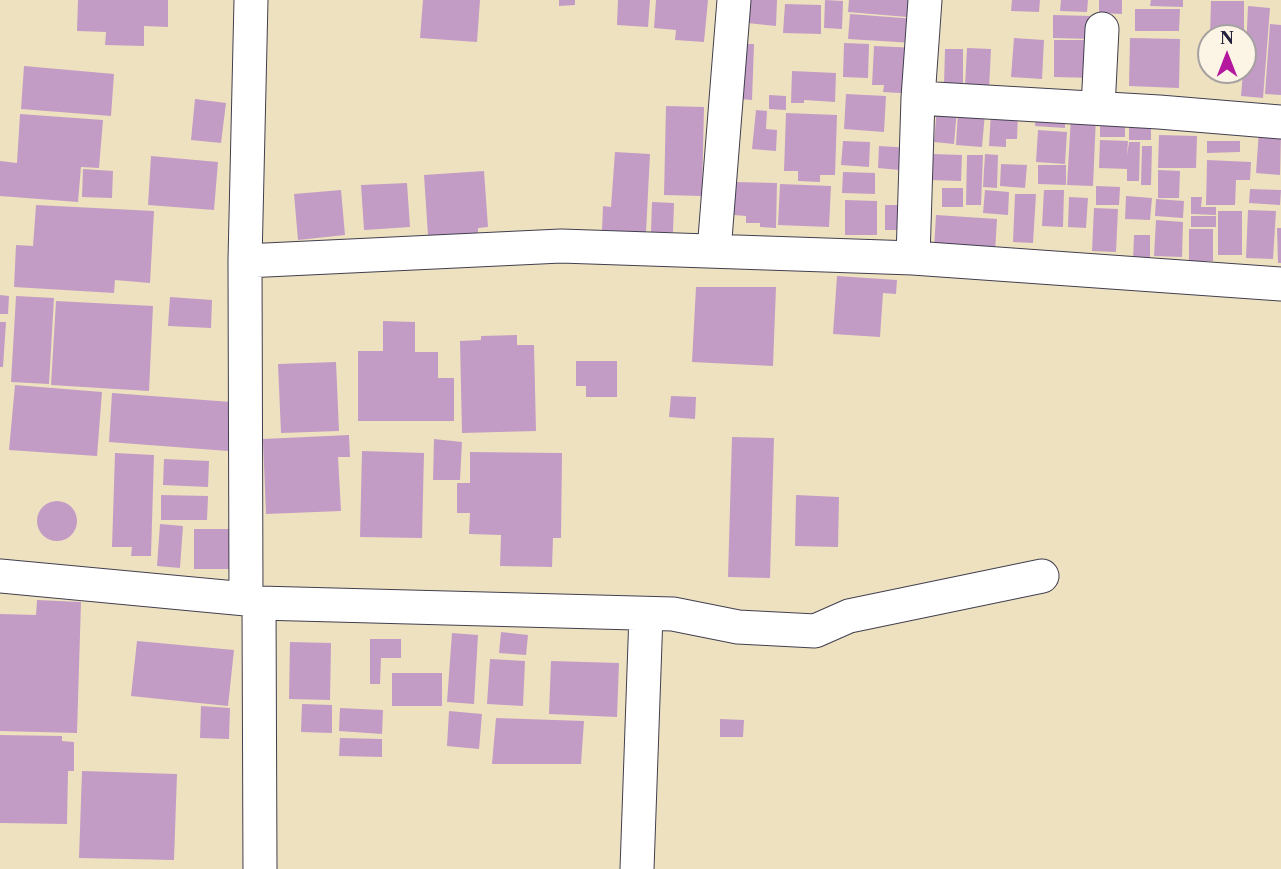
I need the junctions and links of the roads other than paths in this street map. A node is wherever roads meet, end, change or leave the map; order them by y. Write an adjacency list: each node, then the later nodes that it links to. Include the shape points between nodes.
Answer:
1 (251, 0): 10 (street)
2 (734, 0): 8 (street)
3 (925, 0): 5 (street)
4 (1102, 28): 6 (street)
5 (918, 98): 6 (street); 9 (street)
6 (1098, 108): 7 (street)
7 (1281, 122)
8 (714, 252): 9 (street); 10 (street, via 561,246)
9 (913, 258): 11 (street)
10 (245, 261): 14 (street)
11 (1281, 284)
12 (0, 576): 14 (street)
13 (1042, 576): 15 (street, via 849,616 815,631 738,627 673,614)
14 (252, 601): 15 (street); 16 (street)
15 (646, 614): 17 (street)
16 (260, 869)
17 (637, 869)

